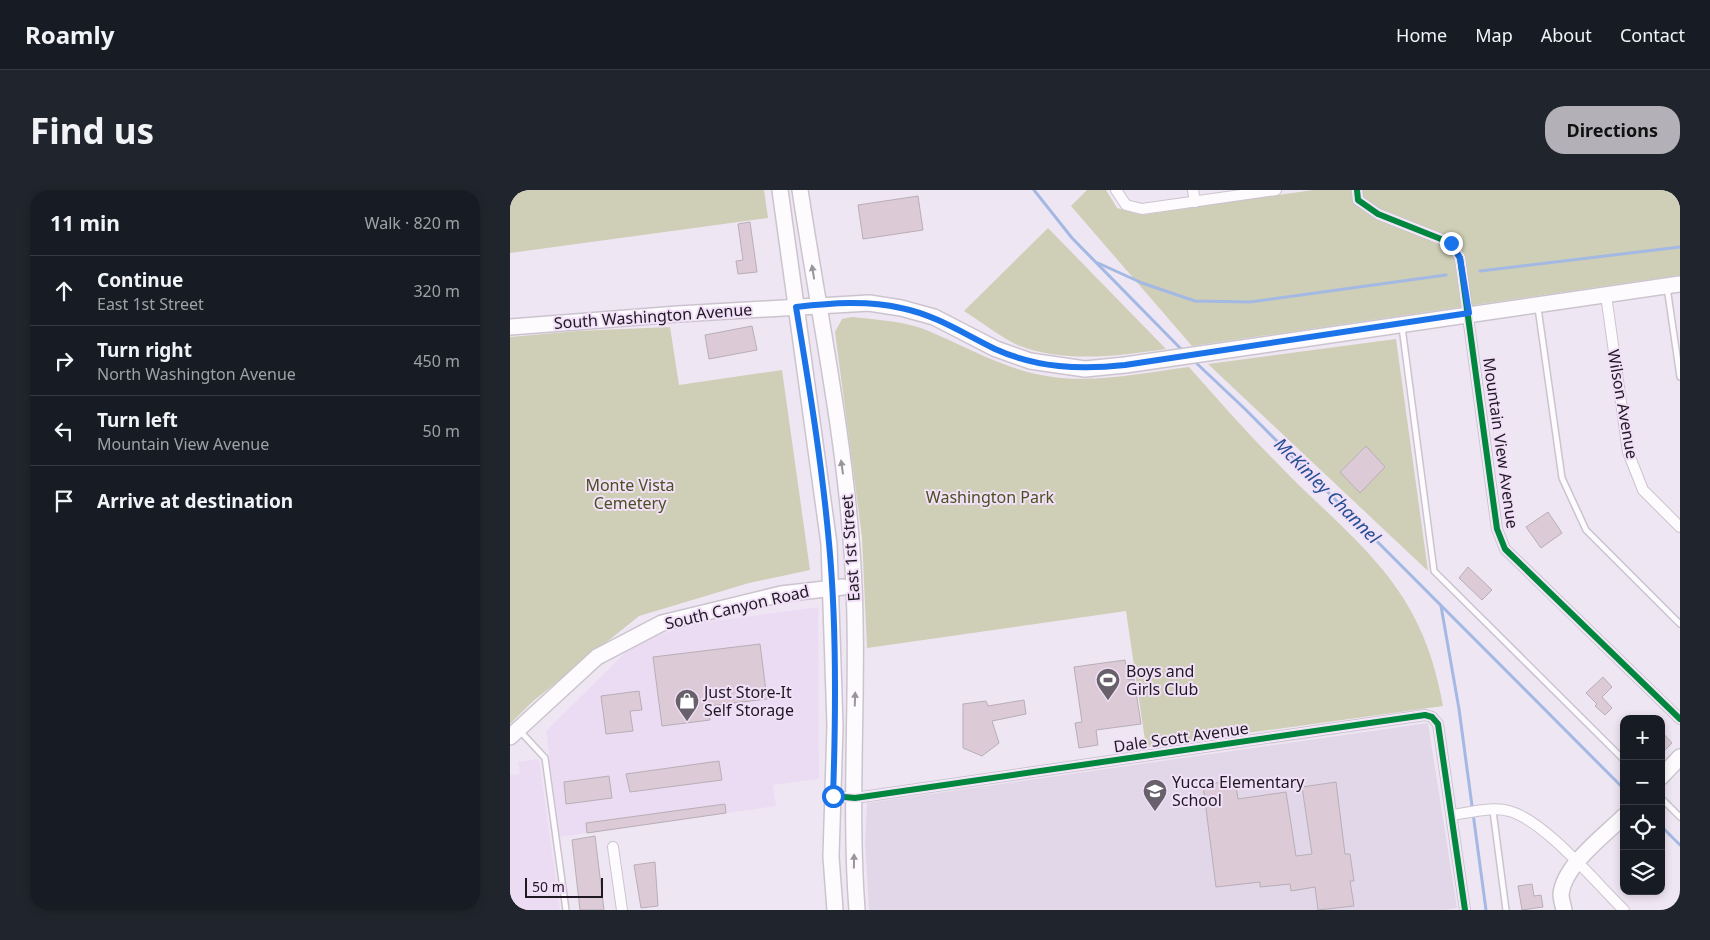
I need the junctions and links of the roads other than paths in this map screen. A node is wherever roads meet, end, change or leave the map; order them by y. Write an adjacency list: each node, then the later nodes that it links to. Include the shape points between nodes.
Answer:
1 (780, 190): 12 (main road, East 1st Street)
2 (800, 190): 11 (main road, East 1st Street, one-way to 2)
3 (1116, 190): 7 (street, via 1126,205 1142,209)
4 (1193, 190): 7 (street)
5 (1276, 190): 7 (street)
6 (1357, 190): 13 (street, Mountain View Avenue, via 1358,200 1378,214 1451,243 1460,258)
7 (1195, 202)
8 (1673, 285): 9 (main road, South Washington Avenue); 16 (lane)
9 (1606, 294): 10 (main road, South Washington Avenue); 17 (street, Wilson Avenue, via 1628,452 1643,490)
10 (1537, 303): 13 (main road, South Washington Avenue); 20 (lane, via 1562,478 1586,530)
11 (818, 304): 12 (main road, South Washington Avenue); 14 (main road, South Washington Avenue, via 869,302 902,308 934,317 996,349 1030,361 1085,369); 18 (main road, East 1st Street, one-way to 11, via 846,497)
12 (796, 307): 15 (main road, South Washington Avenue); 19 (main road, East 1st Street, via 826,507)
13 (1469, 313): 14 (main road, South Washington Avenue); 21 (street, Mountain View Avenue, via 1497,529 1505,549)
14 (1401, 324): 23 (lane, via 1434,571)
15 (510, 327)
16 (1680, 377)
17 (1680, 527)
18 (854, 586): 19 (main road, South Canyon Road); 27 (main road, East 1st Street, one-way to 18)
19 (832, 587): 22 (main road, South Canyon Road, via 781,594 662,623 596,657); 26 (main road, East 1st Street)
20 (1680, 624)
21 (1680, 719)
22 (514, 733): 35 (lane, via 544,758)
23 (1620, 756)
24 (1680, 757): 25 (main road)
25 (1665, 772)
26 (833, 796): 27 (street, Dale Scott Avenue); 37 (main road, East 1st Street, via 831,857)
27 (855, 798): 30 (street, Dale Scott Avenue, via 1425,715 1438,724); 38 (main road, East 1st Street, one-way to 27)
28 (1665, 802): 31 (lane)
29 (1491, 810): 30 (street); 34 (street, via 1508,810 1526,818 1543,829); 40 (lane)
30 (1452, 815): 39 (street, Dale Scott Avenue)
31 (1680, 817)
32 (1620, 820): 34 (main road)
33 (613, 847): 36 (street)
34 (1576, 863): 41 (main road, via 1566,877 1561,895); 42 (street)
35 (566, 910)
36 (622, 910)
37 (835, 910)
38 (857, 910)
39 (1465, 910)
40 (1506, 910)
41 (1564, 910)
42 (1624, 910)

